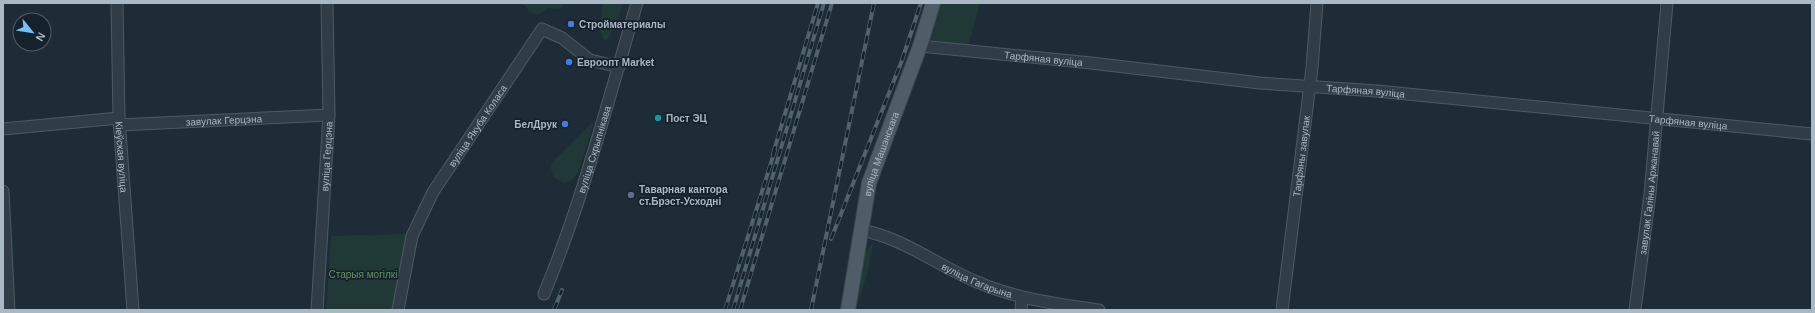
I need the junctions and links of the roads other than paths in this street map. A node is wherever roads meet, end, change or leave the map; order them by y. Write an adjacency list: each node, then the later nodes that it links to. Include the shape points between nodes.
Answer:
1 (118, 3): 12 (street, Кіеўская вуліца)
2 (327, 3): 10 (street, вуліца Герцэна)
3 (637, 3): 8 (street, вуліца Скрыпнікава)
4 (933, 3): 7 (main road, вуліца Машэнскага)
5 (1317, 3): 9 (street, Тарфяны завулак)
6 (1667, 3): 11 (street, завулак Галіны Аржанавай)
7 (920, 46): 9 (street, Тарфяная вуліца); 16 (main road, вуліца Машэнскага, via 874,168 865,200)
8 (619, 67): 17 (street, вуліца Скрыпнікава, via 578,203); 22 (street, вуліца Якуба Коласа, via 590,60 562,38 542,29 433,192 423,211 412,236)
9 (1310, 88): 11 (street, Тарфяная вуліца, via 1377,91); 26 (street, Тарфяны завулак)
10 (329, 115): 12 (street, завулак Герцэна); 21 (street, вуліца Герцэна)
11 (1658, 119): 14 (street, Тарфяная вуліца); 27 (street, завулак Галіны Аржанавай, via 1644,252)
12 (119, 122): 13 (street, завулак Герцэна); 20 (street, Кіеўская вуліца)
13 (3, 129)
14 (1812, 134)
15 (3, 190): 19 (street)
16 (861, 230): 18 (street, вуліца Гагарына, via 889,238 978,283); 23 (main road, вуліца Машэнскага)
17 (544, 294)
18 (1022, 298): 24 (street); 25 (street, вуліца Гагарына)
19 (9, 310)
20 (133, 310)
21 (317, 310)
22 (398, 310)
23 (848, 310)
24 (1021, 310)
25 (1099, 310)
26 (1282, 310)
27 (1635, 310)

